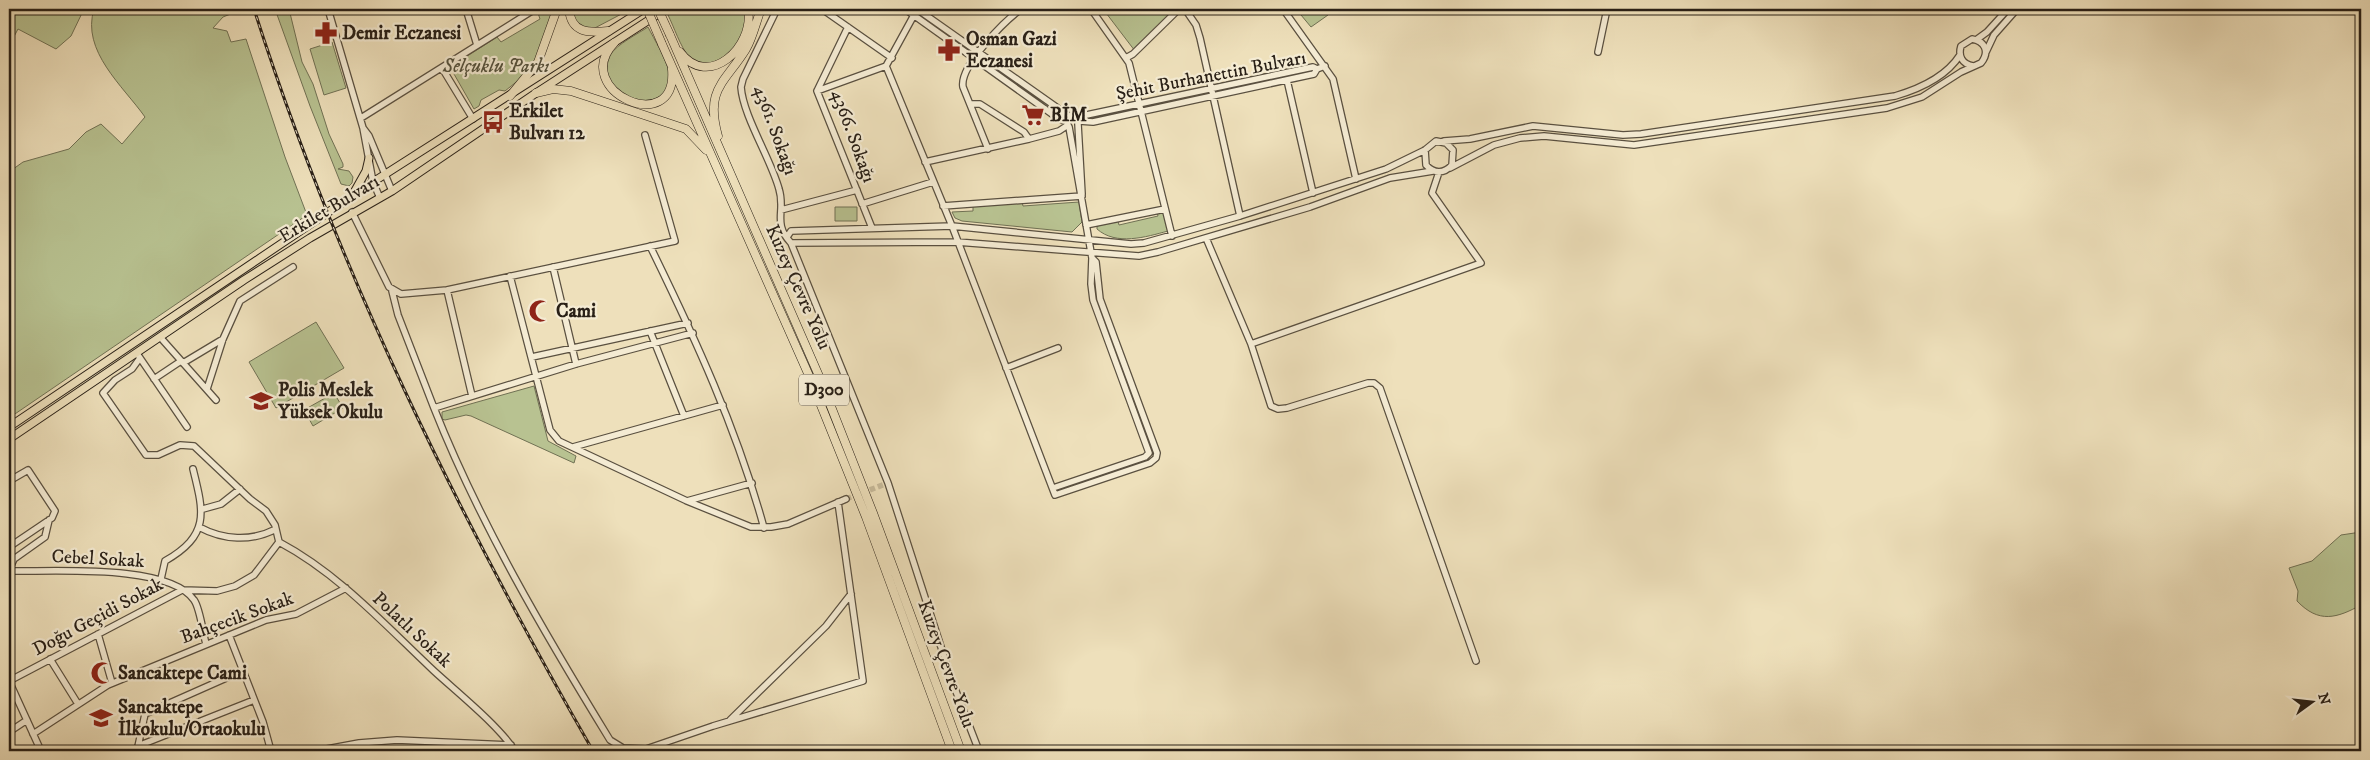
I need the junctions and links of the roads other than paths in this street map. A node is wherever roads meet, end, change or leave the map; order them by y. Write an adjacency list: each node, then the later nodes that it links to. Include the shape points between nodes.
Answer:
1 (328, 9): 53 (street)
2 (466, 9): 30 (street)
3 (520, 9): 24 (street)
4 (536, 9): 24 (street)
5 (557, 9): 48 (highway, via 538,62)
6 (569, 9): 26 (highway, via 572,21 580,30)
7 (645, 9): 26 (main road, Erkilet Bulvarı); 38 (highway, Kuzey Çevre Yolu / D300, bridge)
8 (658, 9): 27 (highway, D300, bridge)
9 (666, 9): 29 (main road, Erkilet Bulvarı)
10 (748, 9): 27 (highway, via 748,24 742,44 720,63 705,66 692,63 683,56)
11 (760, 9): 66 (highway, via 748,44 720,83 715,98 714,120)
12 (777, 9): 82 (street, 4361. Sokağı, via 741,87 779,186)
13 (822, 9): 25 (street)
14 (905, 9): 23 (street)
15 (1021, 9): 33 (street, via 1006,20)
16 (1179, 9): 36 (street)
17 (1185, 9): 45 (street, via 1198,31)
18 (1283, 9): 40 (street)
19 (1607, 9): 31 (street)
20 (2008, 9): 28 (street)
21 (2017, 9): 32 (street, via 1994,35)
22 (1094, 10): 36 (street)
23 (915, 11): 33 (street); 35 (street); 37 (street)
24 (523, 16): 30 (street)
25 (848, 27): 35 (street); 46 (street, 4366. Sokağı)
26 (608, 32): 48 (main road, Erkilet Bulvarı)
27 (670, 35): 66 (highway, Kuzey Çevre Yolu / D300)
28 (1976, 40): 32 (street, via 1983,44); 34 (street, via 1964,42)
29 (614, 43): 38 (highway, via 606,56 605,75 617,93 633,103 651,104 665,96 672,80); 47 (main road, Erkilet Bulvarı)
30 (477, 45): 42 (street)
31 (1598, 52)
32 (1986, 52): 41 (street, via 1981,62)
33 (978, 53): 37 (street); 56 (street)
34 (1960, 55): 41 (street, via 1964,62); 60 (street, via 1952,67 1937,77 1895,96 1641,134 1533,126 1470,139)
35 (892, 58): 39 (street)
36 (1126, 58): 51 (street)
37 (974, 59): 50 (street, via 962,83); 56 (street, via 1058,119)
38 (670, 62): 63 (highway, Kuzey Çevre Yolu / D300)
39 (886, 66): 46 (street); 65 (street)
40 (1325, 66): 43 (street); 70 (street, via 1333,78)
41 (1973, 66): 67 (street, via 1922,97 1887,108 1634,145 1544,136 1520,138 1494,145)
42 (442, 68): 53 (street); 54 (street)
43 (1317, 69): 44 (street, Şehit Burhanettin Bulvarı, via 1314,74); 45 (street, Şehit Burhanettin Bulvarı, via 1313,67)
44 (1287, 80): 49 (street, Şehit Burhanettin Bulvarı); 75 (street)
45 (1210, 90): 49 (street); 51 (street, Şehit Burhanettin Bulvarı)
46 (817, 91): 73 (street, 4366. Sokağı)
47 (536, 92): 63 (highway, via 553,89 571,91 686,129); 74 (main road, Erkilet Bulvarı)
48 (510, 96): 54 (main road, Erkilet Bulvarı)
49 (1212, 97): 52 (street, Şehit Burhanettin Bulvarı); 84 (street)
50 (970, 104): 59 (street, via 980,104 1024,132); 61 (street)
51 (1140, 104): 52 (street); 55 (street, Şehit Burhanettin Bulvarı)
52 (1142, 112): 55 (street, Şehit Burhanettin Bulvarı, via 1093,122); 81 (street)
53 (361, 118): 57 (street)
54 (473, 119): 69 (main road, Erkilet Bulvarı)
55 (1078, 121): 56 (street); 56 (street, via 1073,128); 76 (street)
56 (1068, 122): 59 (street, via 1059,130); 76 (street)
57 (363, 128): 64 (street); 69 (street)
58 (645, 135): 93 (street, via 675,241)
59 (1028, 139): 61 (street)
60 (1441, 141): 62 (street, via 1431,143); 67 (street, via 1450,146 1454,156)
61 (988, 149): 65 (street)
62 (1424, 150): 68 (street, via 1426,165); 70 (street, via 1386,169)
63 (712, 156): 169 (highway, Kuzey Çevre Yolu / D300, via 810,378 866,517)
64 (369, 158): 71 (street); 77 (main road)
65 (925, 162): 72 (street)
66 (728, 166): 170 (highway, Kuzey Çevre Yolu / D300, via 848,449)
67 (1448, 169): 68 (street)
68 (1436, 172): 89 (street, via 1390,178 1310,207); 106 (street, via 1432,193 1481,263)
69 (385, 175): 71 (main road, Erkilet Bulvarı); 74 (street)
70 (1356, 179): 75 (street)
71 (373, 182): 77 (main road, Erkilet Bulvarı); 78 (street)
72 (934, 182): 79 (street); 80 (street)
73 (857, 190): 79 (street, 4366. Sokağı); 82 (street)
74 (392, 191): 78 (main road, Erkilet Bulvarı)
75 (1313, 192): 84 (street)
76 (1082, 196): 80 (street); 85 (street)
77 (352, 197): 122 (main road, Erkilet Bulvarı)
78 (380, 198): 83 (main road, Erkilet Bulvarı)
79 (862, 204): 87 (street, 4366. Sokağı)
80 (943, 206): 86 (street)
81 (1165, 208): 85 (street); 88 (street)
82 (781, 210): 90 (street, 4361. Sokağı, via 779,225)
83 (352, 212): 99 (street); 103 (main road, Erkilet Bulvarı)
84 (1240, 216): 88 (street)
85 (1086, 225): 91 (street)
86 (952, 226): 87 (street); 91 (street); 92 (street)
87 (872, 228): 90 (street, via 791,231)
88 (1172, 236): 91 (street, via 1131,244)
89 (1206, 238): 94 (street, via 1145,255); 106 (street)
90 (789, 240): 92 (street); 171 (street, 4361. Sokağı, via 888,483 952,681)
91 (1089, 240): 94 (street)
92 (957, 242): 94 (street); 113 (street)
93 (650, 246): 96 (street); 100 (street)
94 (1091, 255): 126 (street, via 1093,300 1149,448); 127 (street, via 1096,262 1100,298 1156,450)
95 (293, 267): 104 (street, via 240,301)
96 (553, 267): 97 (street); 107 (street)
97 (510, 276): 98 (street); 110 (street)
98 (447, 290): 99 (street, via 401,294); 117 (street)
99 (392, 291): 120 (street)
100 (688, 323): 101 (street); 102 (street)
101 (650, 331): 105 (street); 107 (street)
102 (692, 332): 105 (street); 119 (street)
103 (160, 338): 109 (main road, Erkilet Bulvarı); 111 (street)
104 (223, 339): 111 (street); 116 (street)
105 (655, 343): 112 (street); 121 (street)
106 (1251, 344): 152 (street, via 1270,404 1276,409 1368,383 1380,388)
107 (572, 348): 110 (street); 112 (street)
108 (1058, 348): 113 (street)
109 (138, 355): 115 (street); 124 (main road, Erkilet Bulvarı); 132 (street, via 132,369 114,380 103,393 146,455 158,455 180,445 194,446)
110 (532, 357): 114 (street)
111 (182, 362): 115 (street); 116 (street)
112 (576, 364): 114 (street)
113 (1006, 368): 131 (street)
114 (538, 375): 117 (street); 125 (street, via 552,433)
115 (154, 379): 123 (street)
116 (207, 389): 118 (street)
117 (472, 396): 120 (street)
118 (216, 400)
119 (723, 405): 121 (street); 130 (street)
120 (434, 408): 164 (street, via 458,465 496,539 610,740 623,748)
121 (684, 416): 125 (street)
122 (9, 427)
123 (188, 427)
124 (9, 439)
125 (573, 448): 134 (street)
126 (1148, 455): 127 (street); 131 (street)
127 (1156, 458): 131 (street, via 1150,463 1055,495)
128 (193, 469): 136 (street)
129 (9, 481): 137 (street, via 28,470 54,507 55,514)
130 (752, 483): 134 (street); 139 (street)
131 (1052, 488)
132 (240, 489): 136 (street, via 220,504); 140 (street, via 266,511)
133 (846, 499): 135 (street)
134 (687, 502): 139 (street, via 744,526)
135 (838, 502): 139 (street, via 788,524); 147 (street)
136 (203, 509): 138 (street)
137 (49, 520): 142 (street); 143 (street, via 45,536 14,559)
138 (199, 527): 140 (street, via 222,536 240,538 261,536); 144 (street, via 187,546 165,561)
139 (764, 528)
140 (276, 529): 141 (street)
141 (279, 542): 145 (street, Polatlı Sokak); 146 (street, Doğu Geçidi Sokak, via 254,575 236,586 218,591)
142 (9, 547)
143 (9, 570): 144 (street, Cebel Sokak, via 140,575)
144 (161, 579): 146 (street, Cebel Sokak)
145 (346, 588): 149 (street, Bahçecik Sokak, via 296,614 266,620); 162 (street, Polatlı Sokak)
146 (182, 590): 148 (street, Doğu Geçidi Sokak); 150 (street, Cebel Sokak, via 195,600)
147 (851, 594): 159 (street, via 826,626); 159 (street, via 863,681)
148 (98, 634): 151 (street, Doğu Geçidi Sokak); 155 (street)
149 (229, 635): 150 (street, Bahçecik Sokak); 153 (street)
150 (206, 644): 155 (street, Bahçecik Sokak)
151 (50, 659): 154 (street, Doğu Geçidi Sokak); 157 (street)
152 (1476, 661)
153 (242, 671): 156 (street); 163 (street, via 145,714)
154 (9, 681): 158 (street)
155 (112, 683): 157 (street, Bahçecik Sokak)
156 (254, 700): 163 (street); 166 (street)
157 (78, 704): 161 (street, Bahçecik Sokak)
158 (27, 720): 160 (street); 161 (street)
159 (729, 720): 164 (street)
160 (9, 732)
161 (33, 734): 165 (street)
162 (511, 745): 167 (street, via 397,740); 168 (street, Polatlı Sokak)
163 (137, 749)
164 (648, 750)
165 (41, 751)
166 (271, 751)
167 (316, 751)
168 (516, 751)
169 (952, 751)
170 (961, 751)
171 (979, 751)

